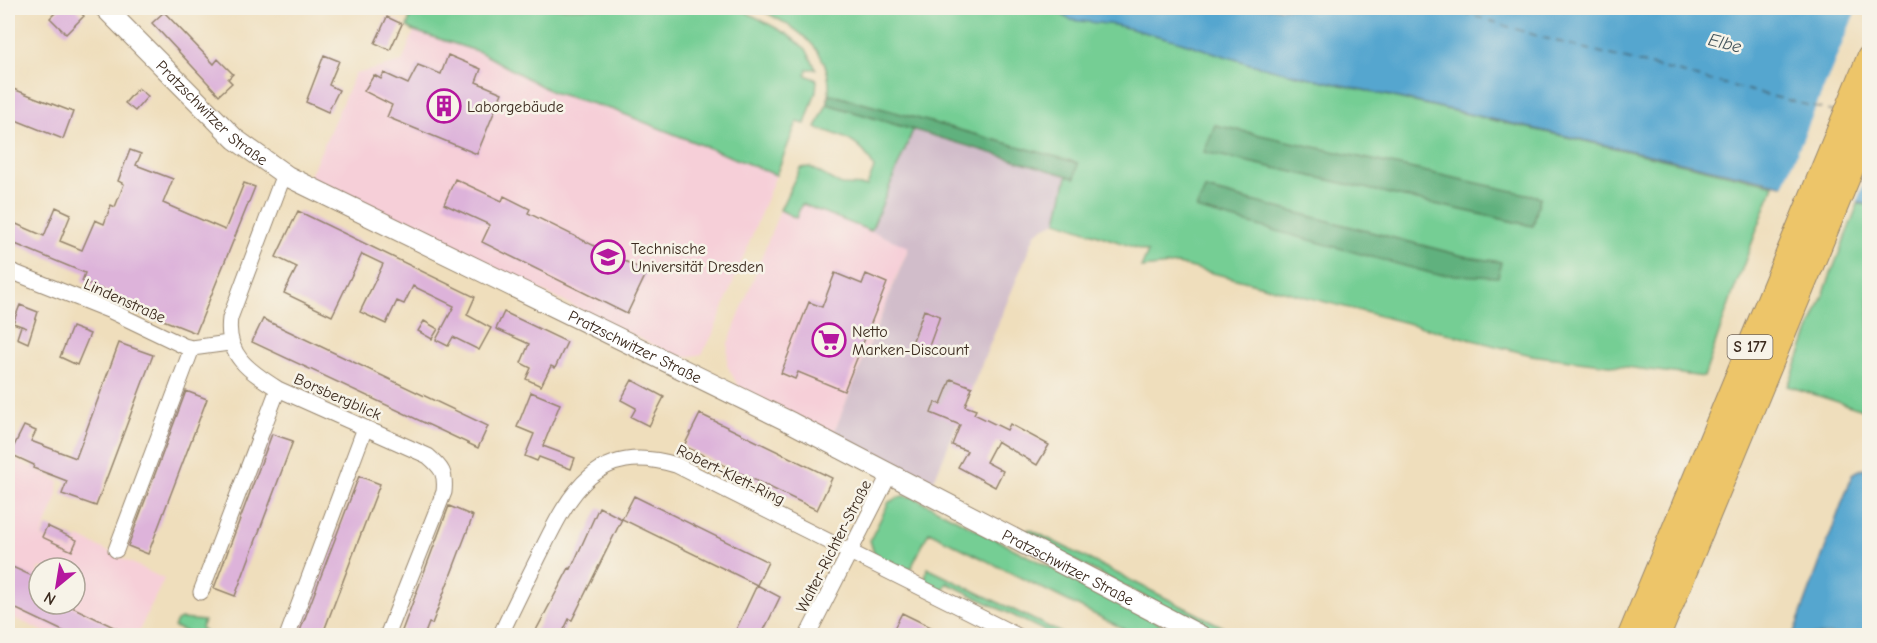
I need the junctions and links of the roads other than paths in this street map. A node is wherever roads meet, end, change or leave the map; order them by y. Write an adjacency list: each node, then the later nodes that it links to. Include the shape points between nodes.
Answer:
1 (105, 8): 4 (street, Pratzschwitzer Straße, via 229,134)
2 (1869, 58): 20 (highway, S 177)
3 (1869, 121): 21 (highway, S 177)
4 (284, 174): 6 (street, via 230,318); 10 (street, Pratzschwitzer Straße)
5 (8, 270): 7 (street, Lindenstraße)
6 (229, 343): 7 (street, Lindenstraße); 8 (street, Borsbergblick, via 256,376)
7 (192, 348): 11 (street)
8 (278, 389): 9 (street, Borsbergblick); 13 (street)
9 (365, 428): 14 (street); 15 (street, Borsbergblick, via 428,456 442,467 446,477 444,492)
10 (890, 473): 12 (street, Walter-Richter-Straße); 19 (street, Pratzschwitzer Straße)
11 (116, 550)
12 (849, 552): 16 (street, Robert-Klett-Ring, via 676,465 643,460 614,464 595,472 573,491); 17 (street, Walter-Richter-Straße); 18 (street, Robert-Klett-Ring)
13 (201, 592)
14 (288, 634)
15 (387, 636)
16 (500, 636)
17 (807, 636)
18 (1018, 636)
19 (1201, 636)
20 (1631, 636)
21 (1657, 636)

